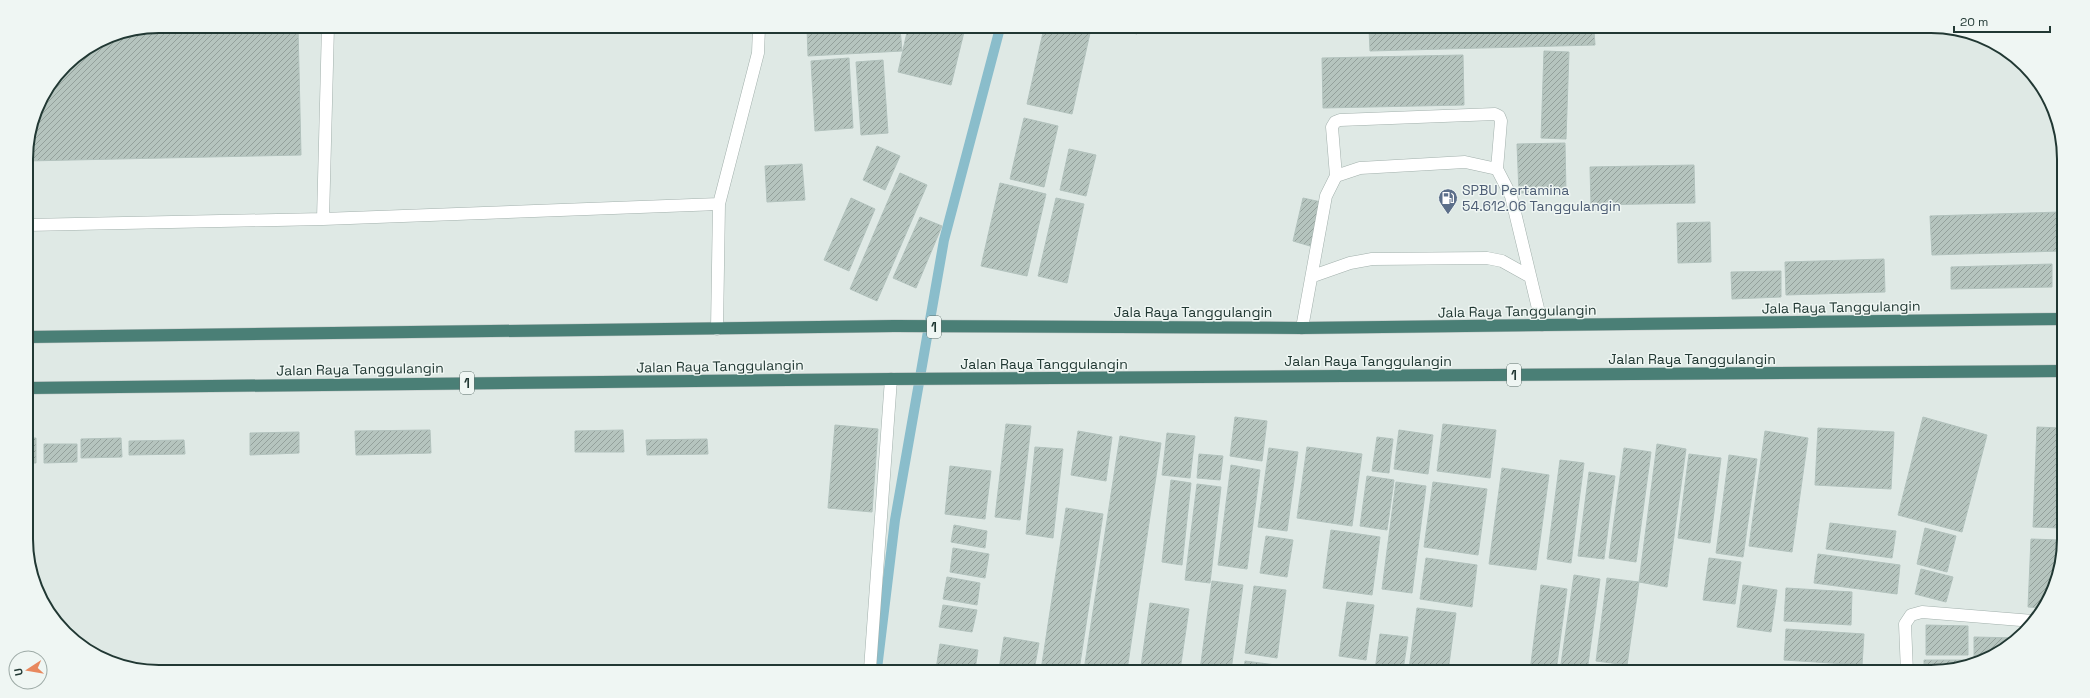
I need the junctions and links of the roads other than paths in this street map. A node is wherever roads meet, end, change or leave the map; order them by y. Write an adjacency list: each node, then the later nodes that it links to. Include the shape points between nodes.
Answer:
1 (328, 33): 6 (street)
2 (758, 33): 5 (street, via 758,53)
3 (1497, 170): 4 (street, via 1465,162 1360,168); 4 (street, via 1501,121 1495,114 1340,120 1332,127); 9 (street, via 1511,196)
4 (1336, 176): 8 (street, via 1326,196)
5 (719, 204): 6 (street); 13 (street)
6 (323, 219): 7 (street)
7 (33, 225)
8 (1313, 276): 9 (street, via 1350,263 1372,259 1487,258 1502,261); 12 (street)
9 (1529, 276): 11 (street)
10 (2057, 319): 11 (highway, Jala Raya Tanggulangin / 1)
11 (1542, 325): 12 (highway, Jala Raya Tanggulangin / 1)
12 (1302, 328): 13 (highway, Jala Raya Tanggulangin / 1, via 894,326)
13 (717, 329): 14 (highway, 1)
14 (33, 338)
15 (2057, 371): 16 (highway, Jalan Raya Tanggulangin / 1)
16 (891, 379): 17 (highway, Jalan Raya Tanggulangin / 1); 19 (street)
17 (33, 388)
18 (2027, 621): 20 (street, via 1922,612 1910,615 1905,624)
19 (870, 665)
20 (1907, 665)

